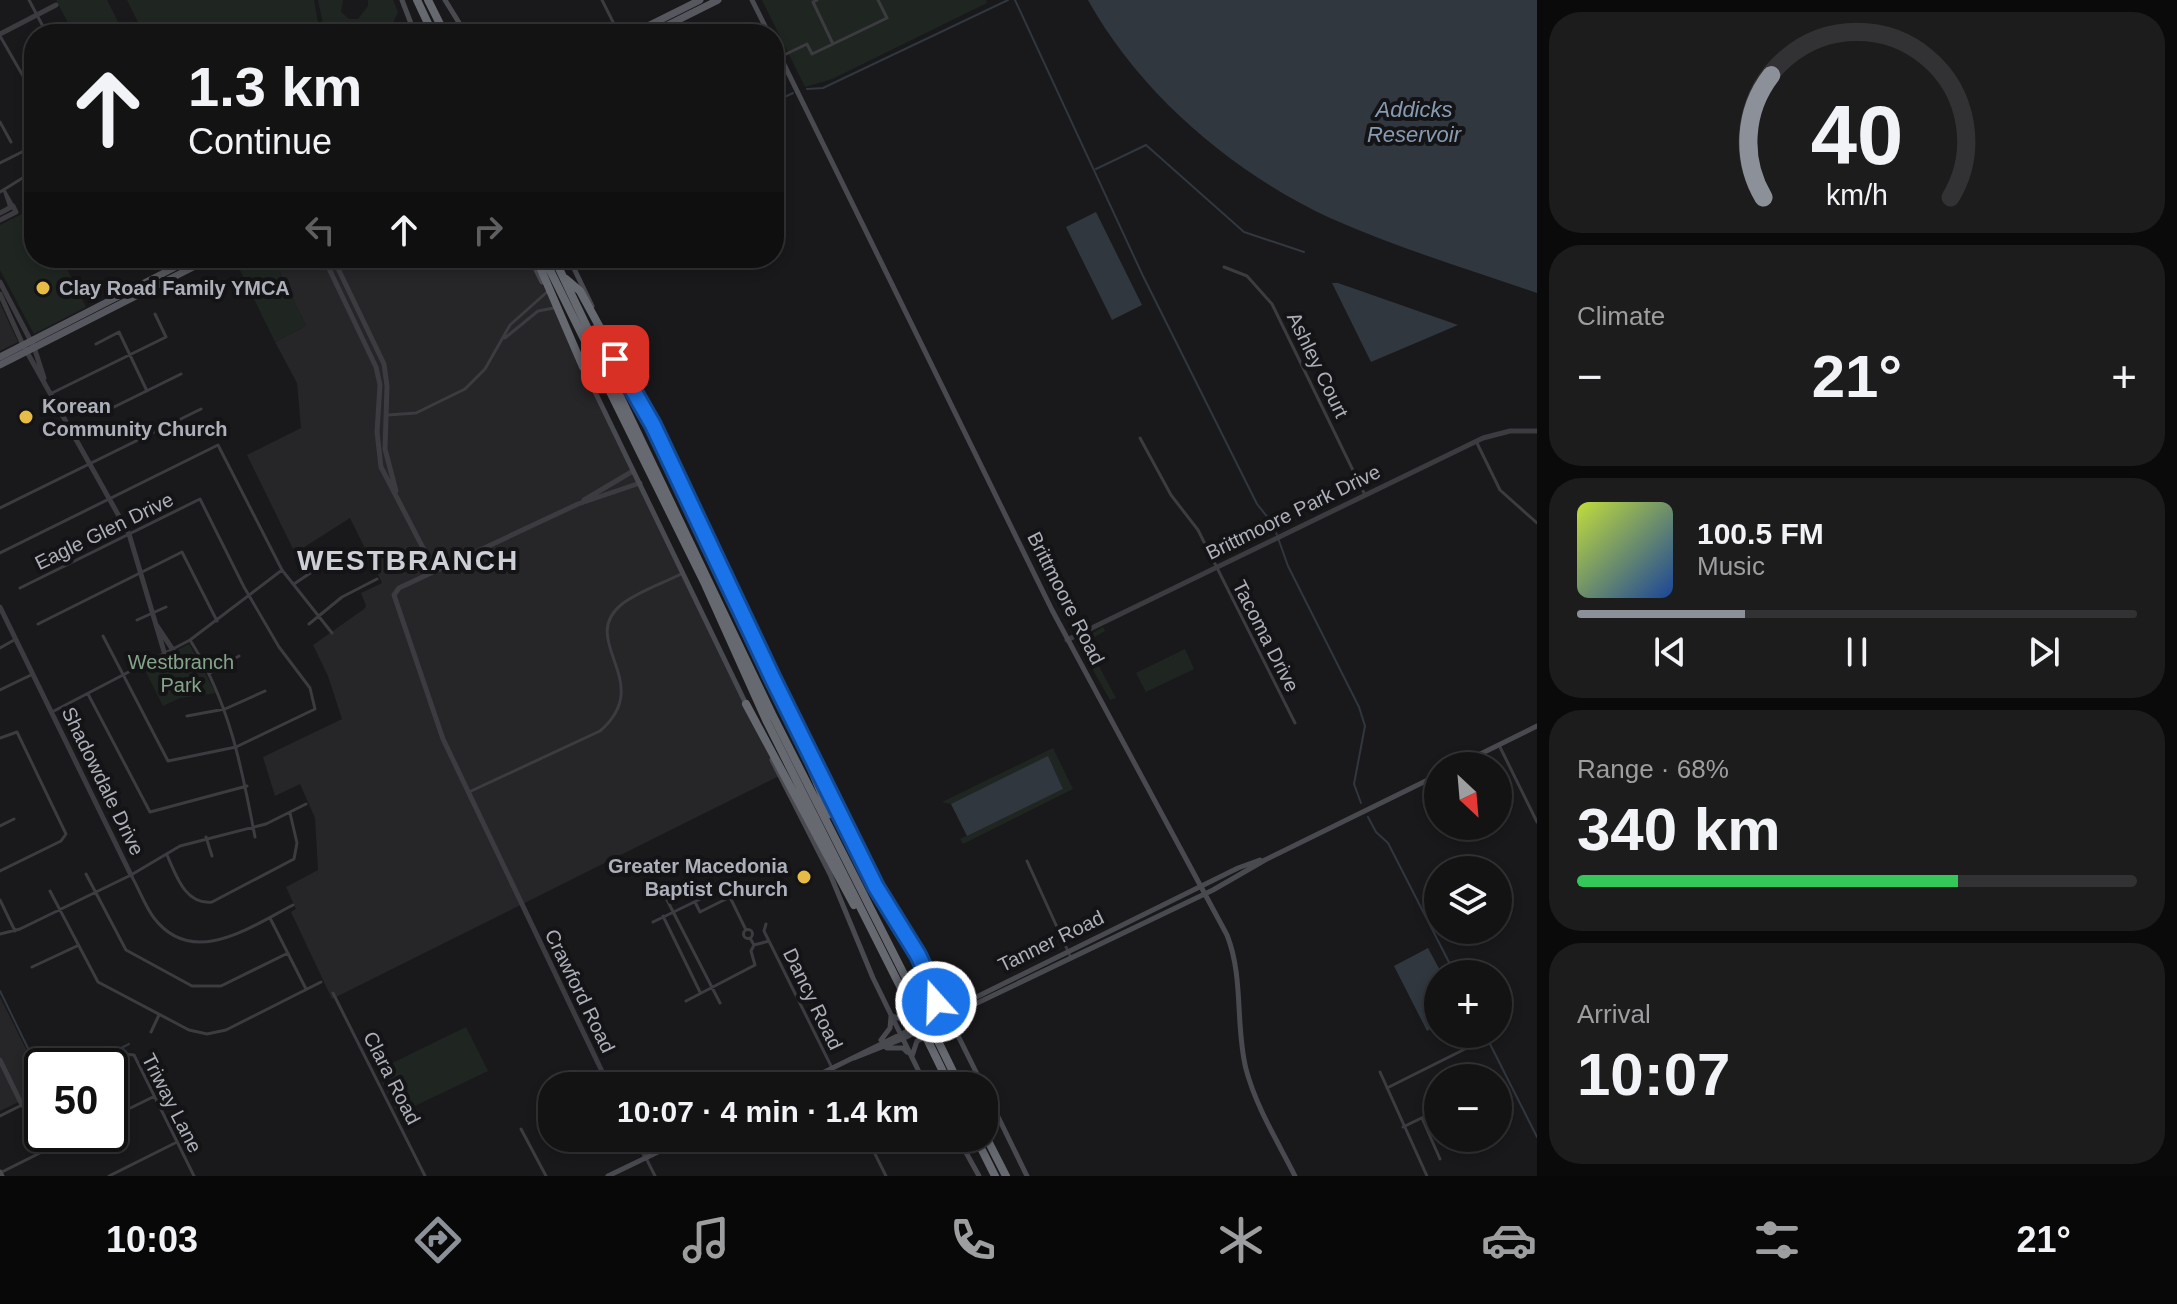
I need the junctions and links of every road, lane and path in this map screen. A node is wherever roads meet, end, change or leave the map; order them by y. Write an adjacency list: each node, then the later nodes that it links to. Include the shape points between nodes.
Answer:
1 (29, 0): 14 (street)
2 (402, 0): 16 (main road)
3 (417, 0): 17 (highway)
4 (428, 0): 18 (highway)
5 (445, 0): 19 (main road)
6 (602, 0): 20 (street)
7 (700, 0): 13 (main road)
8 (718, 0): 13 (main road)
9 (752, 0): 23 (main road)
10 (817, 0): 25 (street, via 813,2)
11 (878, 0): 25 (street, via 887,18)
12 (56, 5): 14 (street)
13 (685, 12): 21 (main road); 22 (main road)
14 (37, 15): 15 (street); 24 (street)
15 (42, 24)
16 (411, 24)
17 (428, 24)
18 (440, 24)
19 (460, 24)
20 (614, 24)
21 (656, 24)
22 (666, 24)
23 (764, 24)
24 (0, 35): 28 (street)
25 (833, 44): 26 (street, via 812,54 807,44)
26 (784, 55)
27 (784, 65): 103 (main road, Brittmoore Road)
28 (24, 77)
29 (0, 122): 30 (street)
30 (11, 142)
31 (23, 151): 32 (street)
32 (0, 163)
33 (24, 176): 34 (street)
34 (2, 191): 35 (street)
35 (13, 209): 36 (street); 37 (street)
36 (0, 213)
37 (0, 220)
38 (1224, 267): 73 (street, Ashley Court, via 1247,276 1272,304)
39 (329, 268): 65 (street, via 371,351)
40 (338, 268): 65 (street, via 384,364)
41 (537, 268): 49 (main road)
42 (538, 268): 59 (highway)
43 (549, 268): 158 (highway)
44 (559, 268): 47 (highway)
45 (574, 268): 66 (main road)
46 (181, 269): 55 (main road)
47 (564, 277): 66 (highway, via 580,291); 134 (highway, via 772,714)
48 (0, 282): 55 (street)
49 (547, 292): 51 (main road); 53 (street, via 516,319)
50 (0, 294): 55 (street)
51 (555, 308): 53 (street, via 527,318); 59 (main road)
52 (155, 314): 56 (street, via 166,337)
53 (502, 341): 65 (street, via 465,389 416,413)
54 (96, 344): 56 (street, via 119,332)
55 (29, 346): 57 (main road); 58 (main road); 62 (street)
56 (130, 355): 61 (street); 62 (street)
57 (0, 357)
58 (0, 365)
59 (583, 367): 71 (main road)
60 (181, 374): 61 (street)
61 (147, 391): 63 (street)
62 (52, 393): 70 (street)
63 (110, 409)
64 (201, 409): 70 (street)
65 (383, 414): 84 (street, via 385,449 399,500)
66 (653, 425): 113 (main road)
67 (1537, 431): 69 (street, Brittmoore Park Drive)
68 (1140, 438): 81 (street, Tacoma Drive, via 1166,488 1194,522)
69 (1476, 441): 73 (street, Brittmoore Park Drive); 77 (street, via 1500,490)
70 (88, 465): 74 (street); 76 (street)
71 (634, 470): 72 (main road); 75 (street)
72 (641, 484): 75 (street); 85 (main road)
73 (1365, 495): 81 (street, Brittmoore Park Drive)
74 (109, 499): 78 (street); 80 (street); 82 (street, via 218,445)
75 (578, 504): 84 (street, Crawford Road)
76 (0, 508)
77 (1537, 523)
78 (129, 534): 83 (street); 88 (street, Eagle Glen Drive); 89 (street, Eagle Glen Drive, via 200,499)
79 (343, 551): 87 (street)
80 (0, 553)
81 (1216, 568): 103 (street, Brittmoore Park Drive); 119 (street, Tacoma Drive)
82 (282, 570): 87 (street); 89 (street)
83 (143, 571): 92 (street); 95 (street, via 182,552); 96 (street)
84 (435, 571): 127 (street, Crawford Road, via 399,588 395,599 430,709)
85 (683, 573): 115 (main road); 127 (street, via 620,605 611,619 608,647 623,687 615,719 600,731)
86 (377, 579): 93 (street)
87 (294, 584): 93 (street)
88 (20, 588)
89 (250, 594): 95 (street); 123 (street, via 279,647 304,677 315,709)
90 (0, 607): 101 (street, Shadowdale Drive)
91 (166, 607): 92 (street)
92 (153, 613): 94 (street); 98 (street)
93 (319, 616): 97 (street); 99 (street)
94 (137, 620)
95 (217, 621): 102 (street)
96 (38, 624)
97 (309, 624)
98 (156, 625): 105 (street); 106 (street)
99 (332, 633)
100 (103, 636): 110 (street)
101 (16, 639): 104 (street); 109 (street, Shadowdale Drive)
102 (190, 640): 105 (street); 108 (street)
103 (1067, 640): 144 (main road, Brittmoore Road)
104 (0, 648)
105 (173, 650): 106 (street)
106 (165, 655): 110 (street)
107 (239, 656): 108 (street)
108 (210, 673): 116 (street)
109 (33, 674): 111 (street); 117 (street, Shadowdale Drive)
110 (124, 676): 114 (street); 123 (street, via 168,761)
111 (0, 690)
112 (265, 691): 116 (street)
113 (779, 692): 134 (highway); 173 (main road, via 876,887)
114 (88, 694): 117 (street); 126 (street, via 150,812)
115 (746, 704): 158 (highway, via 862,920); 181 (main road, via 846,908)
116 (225, 709): 118 (street); 123 (street)
117 (52, 712): 143 (street, Shadowdale Drive)
118 (187, 716)
119 (1295, 723)
120 (1537, 726): 122 (main road)
121 (0, 738): 141 (street, via 16,731 66,831 66,837)
122 (1499, 745): 124 (main road); 131 (street)
123 (236, 747): 126 (street)
124 (1485, 752)
125 (1424, 782): 139 (main road, Tanner Road)
126 (247, 786): 133 (street)
127 (469, 792): 192 (street, Crawford Road)
128 (306, 804): 129 (street)
129 (290, 813): 133 (street); 137 (street, via 294,859 212,902 183,889)
130 (14, 819): 132 (street)
131 (1537, 822)
132 (0, 826)
133 (253, 827): 135 (street); 136 (street)
134 (835, 833): 185 (highway, bridge)
135 (206, 837): 137 (street); 138 (street)
136 (255, 837)
137 (166, 854): 143 (street)
138 (212, 856)
139 (1265, 860): 144 (main road, Tanner Road); 147 (main road, Tanner Road)
140 (1027, 861): 165 (street)
141 (0, 871)
142 (86, 874): 146 (street)
143 (131, 875): 146 (street); 156 (street, Shadowdale Drive, via 158,923 183,938 203,943 226,940)
144 (1202, 886): 147 (main road, Brittmoore Road); 165 (main road, Tanner Road)
145 (50, 891): 153 (street)
146 (95, 892): 153 (street); 166 (street, via 126,950 192,986 221,986)
147 (1205, 893): 167 (main road, Tanner Road); 231 (main road, Brittmoore Road, via 1232,951 1246,1067)
148 (730, 897): 151 (street, via 725,887); 151 (street, via 700,912); 163 (street, via 744,935)
149 (666, 898): 154 (street)
150 (0, 900): 160 (street)
151 (694, 901): 154 (street)
152 (293, 905): 156 (street)
153 (60, 909): 160 (street); 164 (street)
154 (673, 911): 155 (street); 170 (street)
155 (663, 916): 157 (street); 175 (street)
156 (270, 918): 166 (street)
157 (653, 922)
158 (869, 923): 185 (highway, bridge)
159 (766, 924): 162 (street, Dancy Road)
160 (15, 931): 161 (street)
161 (0, 934)
162 (769, 941): 163 (street); 191 (street, Dancy Road)
163 (754, 945): 170 (street, via 755,965)
164 (77, 946): 168 (street); 180 (street, via 103,987)
165 (1070, 950): 167 (street); 171 (main road, Tanner Road)
166 (288, 953): 172 (street)
167 (1071, 958): 177 (main road, Tanner Road)
168 (32, 967)
169 (321, 982): 172 (street)
170 (712, 987): 175 (street); 178 (street)
171 (990, 988): 173 (main road, via 952,1002); 179 (main road, Tanner Road)
172 (306, 989): 180 (street, via 211,1034)
173 (935, 991): 179 (main road); 181 (main road, via 931,1007 906,1020)
174 (333, 993): 222 (street, Clara Road)
175 (701, 993): 176 (street)
176 (686, 1001)
177 (980, 1002): 179 (main road, Tanner Road); 182 (main road, via 963,1013)
178 (720, 1003)
179 (947, 1013): 182 (main road); 184 (main road, Tanner Road)
180 (159, 1015): 183 (street)
181 (891, 1016): 184 (main road); 187 (main road, via 888,1032)
182 (956, 1031): 190 (main road, via 942,1029 917,1041); 198 (main road)
183 (151, 1032)
184 (900, 1036): 187 (main road, Tanner Road); 190 (main road)
185 (934, 1044): 196 (highway); 197 (highway)
186 (1467, 1048): 200 (street)
187 (873, 1049): 190 (main road, via 903,1048); 191 (main road, Tanner Road)
188 (128, 1055): 201 (street, Triway Lane, via 134,1055)
189 (0, 1060): 202 (street)
190 (912, 1060): 195 (main road)
191 (832, 1069): 193 (main road, Tanner Road); 194 (street, Dancy Road)
192 (602, 1072)
193 (826, 1072)
194 (834, 1072)
195 (918, 1072)
196 (945, 1072)
197 (951, 1072)
198 (976, 1072)
199 (1380, 1072): 200 (street)
200 (1387, 1088): 207 (street)
201 (155, 1096): 203 (street); 209 (street, Triway Lane)
202 (22, 1105): 204 (street)
203 (128, 1109)
204 (0, 1116)
205 (998, 1116): 230 (main road)
206 (1422, 1118): 207 (street); 218 (street)
207 (1403, 1127): 232 (street)
208 (521, 1129): 223 (street)
209 (177, 1142): 220 (street); 221 (street, Triway Lane)
210 (43, 1152): 219 (street)
211 (643, 1152): 217 (street)
212 (658, 1152): 217 (main road)
213 (874, 1152): 226 (street)
214 (966, 1152): 227 (main road)
215 (983, 1152): 228 (highway)
216 (994, 1152): 229 (highway)
217 (646, 1158): 224 (main road); 225 (street)
218 (1440, 1159)
219 (0, 1174)
220 (109, 1176)
221 (194, 1176)
222 (425, 1176)
223 (546, 1176)
224 (608, 1176)
225 (655, 1176)
226 (886, 1176)
227 (979, 1176)
228 (995, 1176)
229 (1006, 1176)
230 (1027, 1176)
231 (1295, 1176)
232 (1427, 1176)

